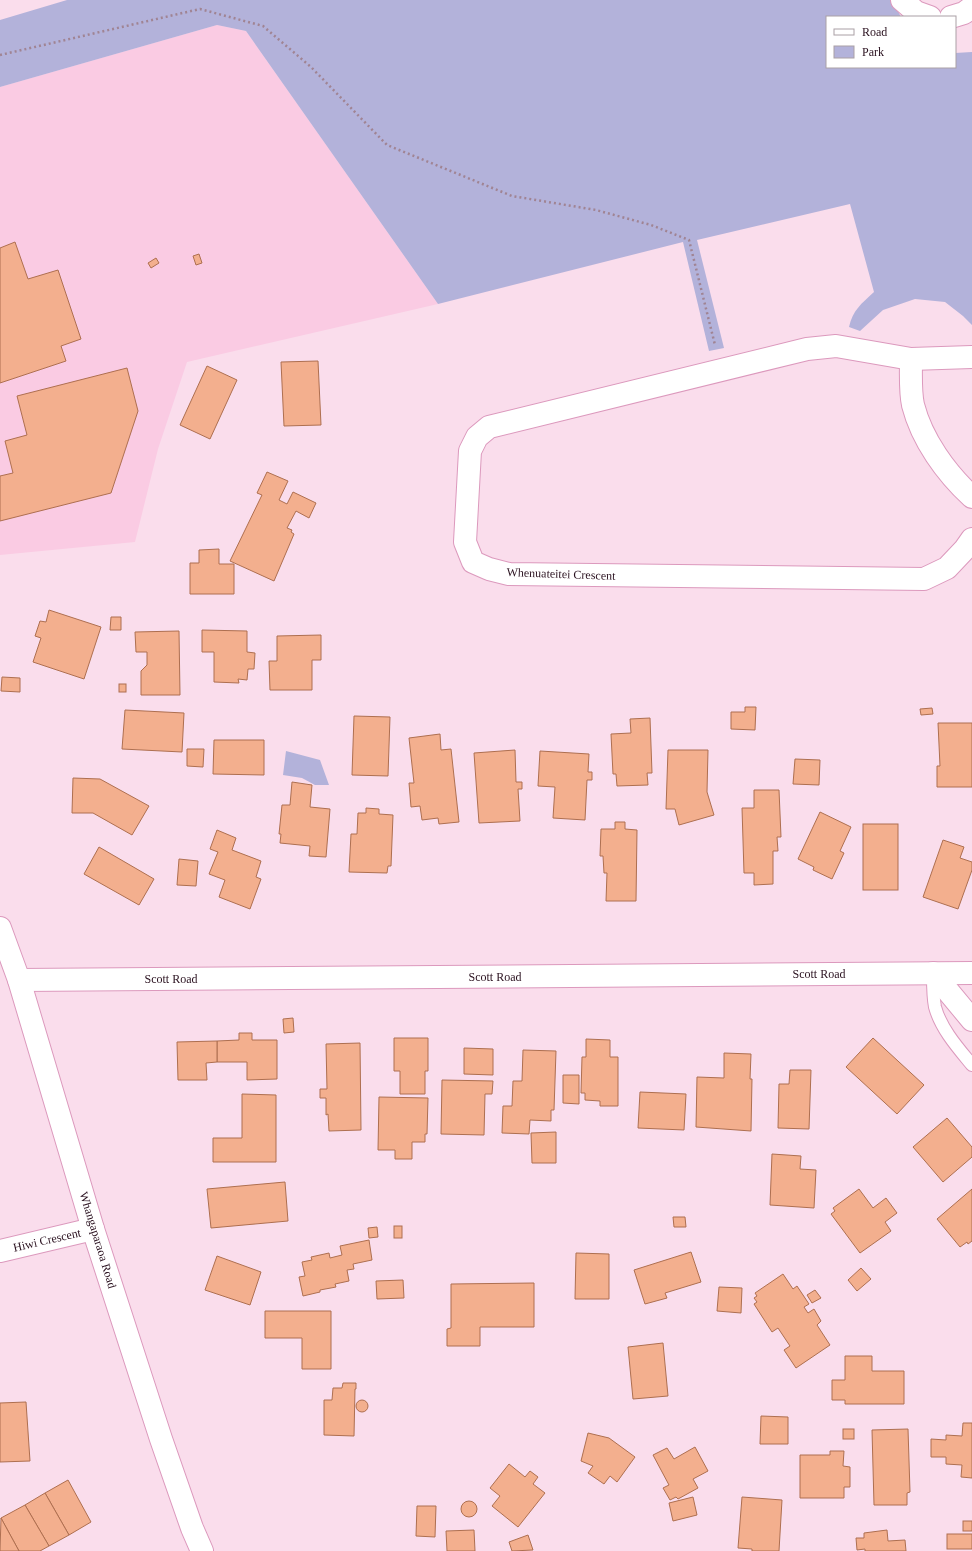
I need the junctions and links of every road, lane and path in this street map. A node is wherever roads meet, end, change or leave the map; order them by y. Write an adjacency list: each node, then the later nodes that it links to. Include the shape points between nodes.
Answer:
1 (902, 0): 3 (street, via 916,12)
2 (972, 7): 4 (street)
3 (927, 16)
4 (954, 16)
5 (0, 55): 8 (path, via 200,9 263,26 311,67 386,145 512,196 596,210 651,225 689,240)
6 (972, 357): 7 (street, Whenuateitei Crescent)
7 (911, 359): 8 (street, Whenuateitei Crescent, via 836,346 807,349); 9 (street, via 913,404 923,435 944,466)
8 (722, 370): 10 (street, Whenuateitei Crescent, via 489,427 477,437 470,451 465,542 473,562 509,574 924,579 947,568)
9 (972, 497)
10 (972, 539)
11 (0, 928): 14 (street, Whangaparaoa Road)
12 (972, 973): 13 (street, Scott Road)
13 (933, 974): 14 (street, Scott Road); 15 (street); 16 (lane, via 935,1006 942,1025)
14 (18, 980): 17 (street, Whangaparaoa Road)
15 (972, 1020)
16 (972, 1065)
17 (94, 1229): 18 (street, Hiwi Crescent); 19 (street, Whangaparaoa Road, via 161,1439)
18 (0, 1251)
19 (202, 1551)

